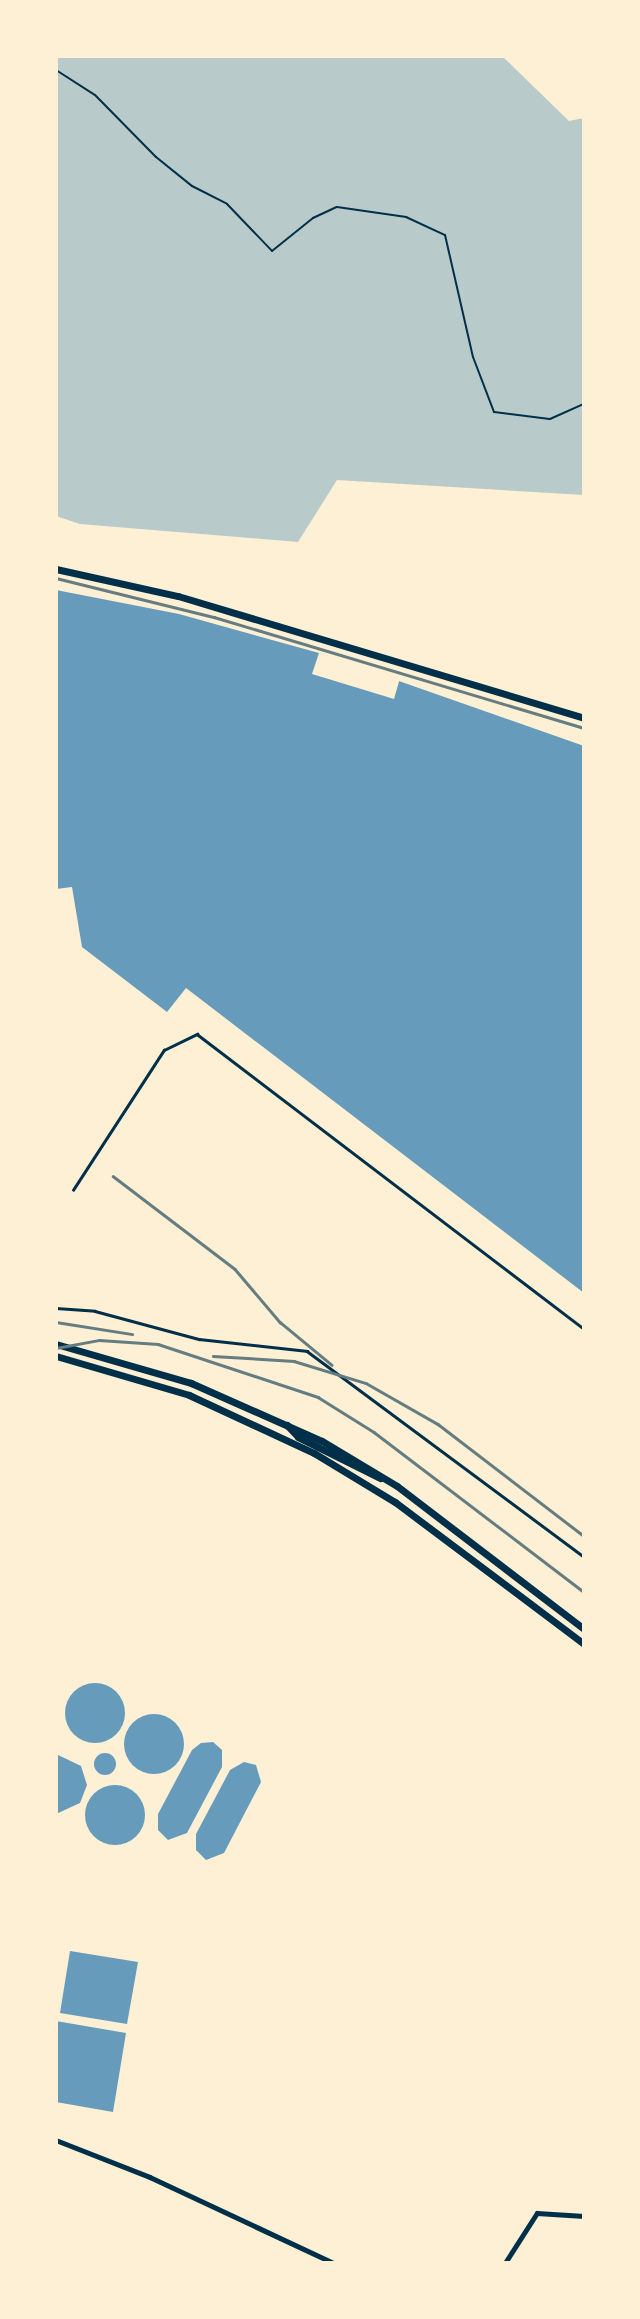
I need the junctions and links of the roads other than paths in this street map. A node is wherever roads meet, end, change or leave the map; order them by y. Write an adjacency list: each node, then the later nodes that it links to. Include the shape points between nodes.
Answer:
1 (56, 569): 2 (main road, via 178,596)
2 (584, 718)
3 (74, 1190): 5 (lane, via 164,1050 197,1034)
4 (56, 1308): 11 (lane, via 95,1311 199,1339 307,1351)
5 (584, 1329)
6 (56, 1343): 8 (main road, via 191,1383)
7 (56, 1356): 9 (main road, via 189,1395)
8 (282, 1420): 9 (main road); 10 (main road)
9 (296, 1440): 10 (main road); 13 (main road, via 395,1502)
10 (388, 1481): 12 (main road)
11 (584, 1557)
12 (584, 1629)
13 (584, 1644)
14 (56, 2140): 16 (street, via 160,2181)
15 (584, 2216): 17 (street, via 533,2215)
16 (334, 2263)
17 (505, 2263)

